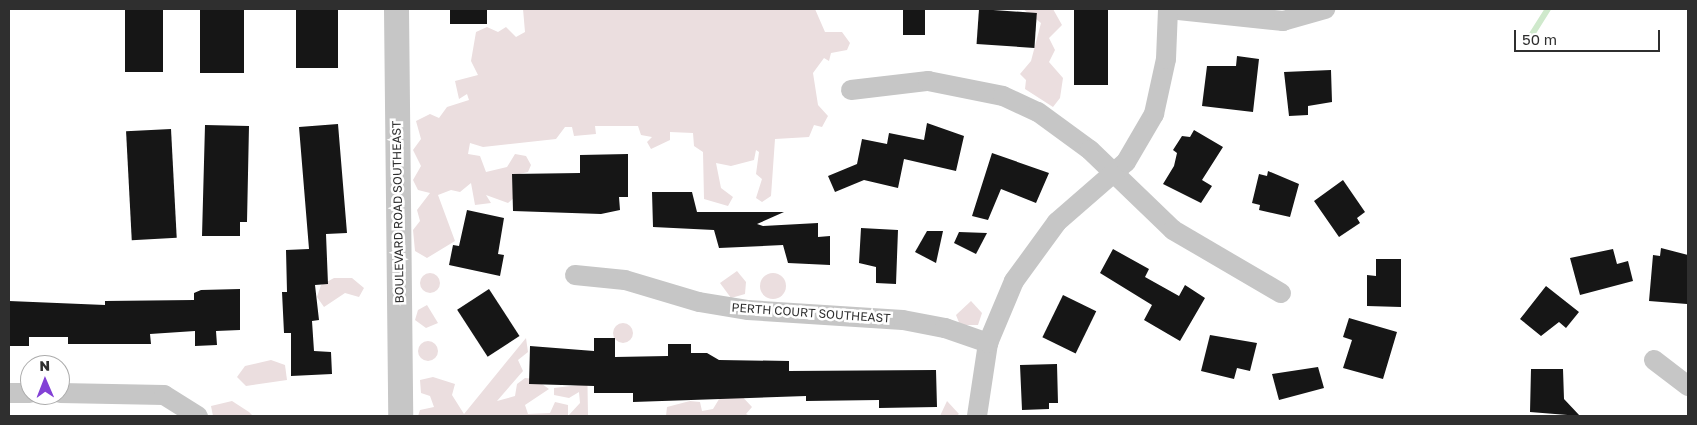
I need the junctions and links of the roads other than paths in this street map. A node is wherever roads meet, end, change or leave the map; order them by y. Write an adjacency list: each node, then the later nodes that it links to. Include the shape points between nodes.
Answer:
1 (396, 9): 13 (street, BOULEVARD ROAD SOUTHEAST)
2 (1168, 9): 3 (street, via 1283,21); 5 (street, via 1166,59 1154,114 1142,139)
3 (1325, 9)
4 (851, 90): 5 (street, via 928,81 1003,96 1070,134)
5 (1114, 176): 7 (street, via 1173,230); 8 (street, via 1079,201 1031,255 1000,309)
6 (575, 275): 8 (street, PERTH COURT SOUTHEAST, via 625,280 699,302 748,310 903,320 945,328)
7 (1281, 293)
8 (988, 343): 14 (street)
9 (1654, 360): 10 (street)
10 (1688, 386)
11 (70, 393): 12 (street, via 164,395)
12 (198, 416)
13 (400, 416)
14 (977, 416)

